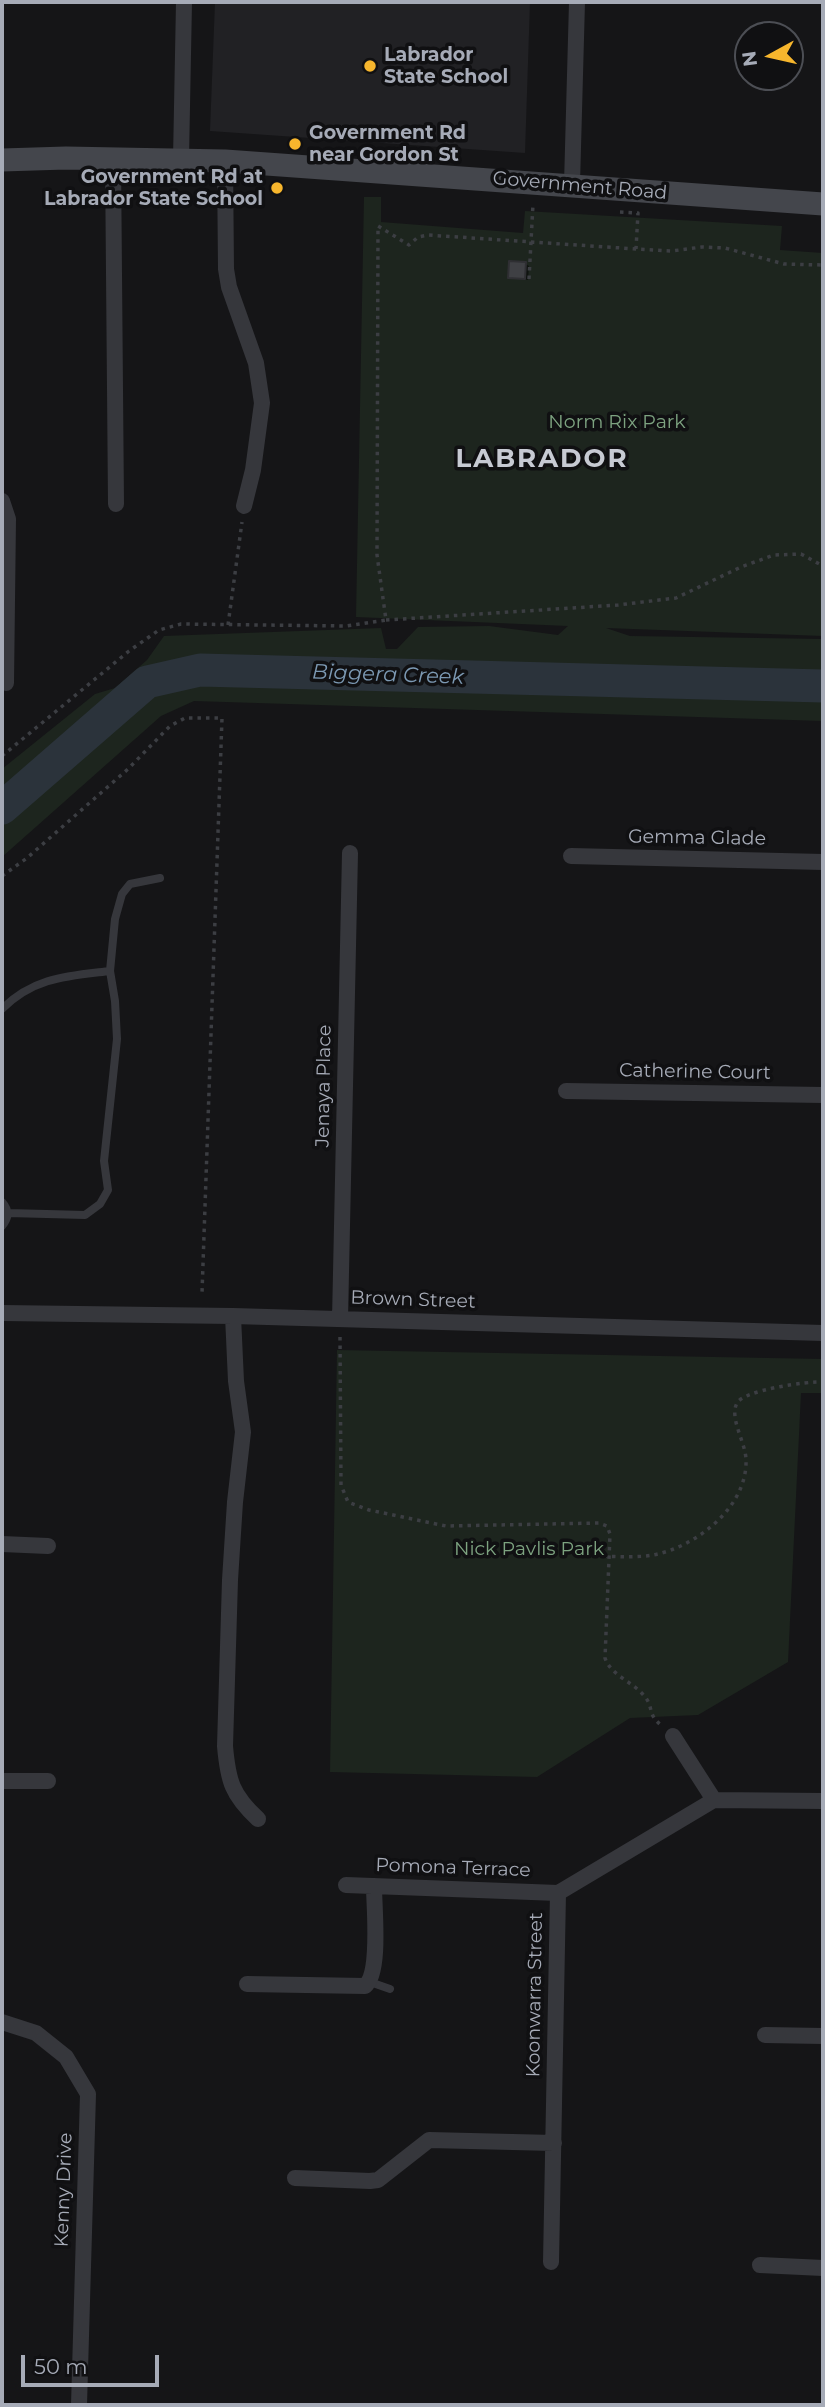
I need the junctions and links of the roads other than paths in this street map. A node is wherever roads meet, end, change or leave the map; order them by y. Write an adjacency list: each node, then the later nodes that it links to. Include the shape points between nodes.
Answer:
1 (184, 2): 4 (street)
2 (577, 2): 7 (street)
3 (113, 158): 4 (main road, Government Road); 5 (main road, Government Road); 10 (street)
4 (181, 159): 6 (main road, Government Road)
5 (2, 160)
6 (225, 161): 7 (main road, Government Road); 11 (street, via 226,269 256,363 262,403)
7 (572, 184): 8 (main road, Government Road)
8 (823, 204)
9 (2, 501): 12 (street, via 8,519)
10 (116, 504)
11 (244, 506)
12 (4, 639): 13 (street)
13 (6, 683)
14 (350, 853): 27 (street, Jenaya Place)
15 (570, 856): 16 (street, Gemma Glade)
16 (823, 862)
17 (160, 878): 18 (lane, via 130,884 122,894)
18 (110, 971): 19 (lane, via 58,976 16,996); 23 (lane, via 117,1039 104,1161 108,1190 100,1204 85,1215)
19 (2, 1009)
20 (566, 1091): 21 (street, Catherine Court)
21 (823, 1095)
22 (2, 1202): 23 (lane)
23 (8, 1213): 24 (lane)
24 (2, 1226)
25 (2, 1313): 26 (street, Brown Street)
26 (233, 1317): 27 (street, Brown Street); 36 (street, via 243,1432 230,1580 225,1746 232,1788 240,1803)
27 (340, 1319): 28 (street, Brown Street)
28 (823, 1333)
29 (2, 1544): 30 (street)
30 (48, 1546)
31 (673, 1736): 34 (street)
32 (2, 1781): 33 (street)
33 (48, 1782)
34 (713, 1800): 35 (street); 39 (street, Koonwarra Street)
35 (823, 1801)
36 (258, 1819)
37 (346, 1885): 38 (street, Pomona Terrace)
38 (374, 1886): 39 (street, Pomona Terrace); 40 (street)
39 (558, 1893): 46 (street, Koonwarra Street)
40 (370, 1982): 41 (street, via 357,1987); 42 (lane)
41 (247, 1984)
42 (390, 1989)
43 (2, 2022): 51 (street, Kenny Drive, via 36,2033 66,2057 88,2094)
44 (765, 2035): 45 (street)
45 (823, 2036)
46 (554, 2143): 47 (street, via 436,2140 425,2142 378,2180); 48 (street, Koonwarra Street)
47 (295, 2178)
48 (551, 2262)
49 (760, 2265): 50 (street)
50 (823, 2268)
51 (79, 2405)

